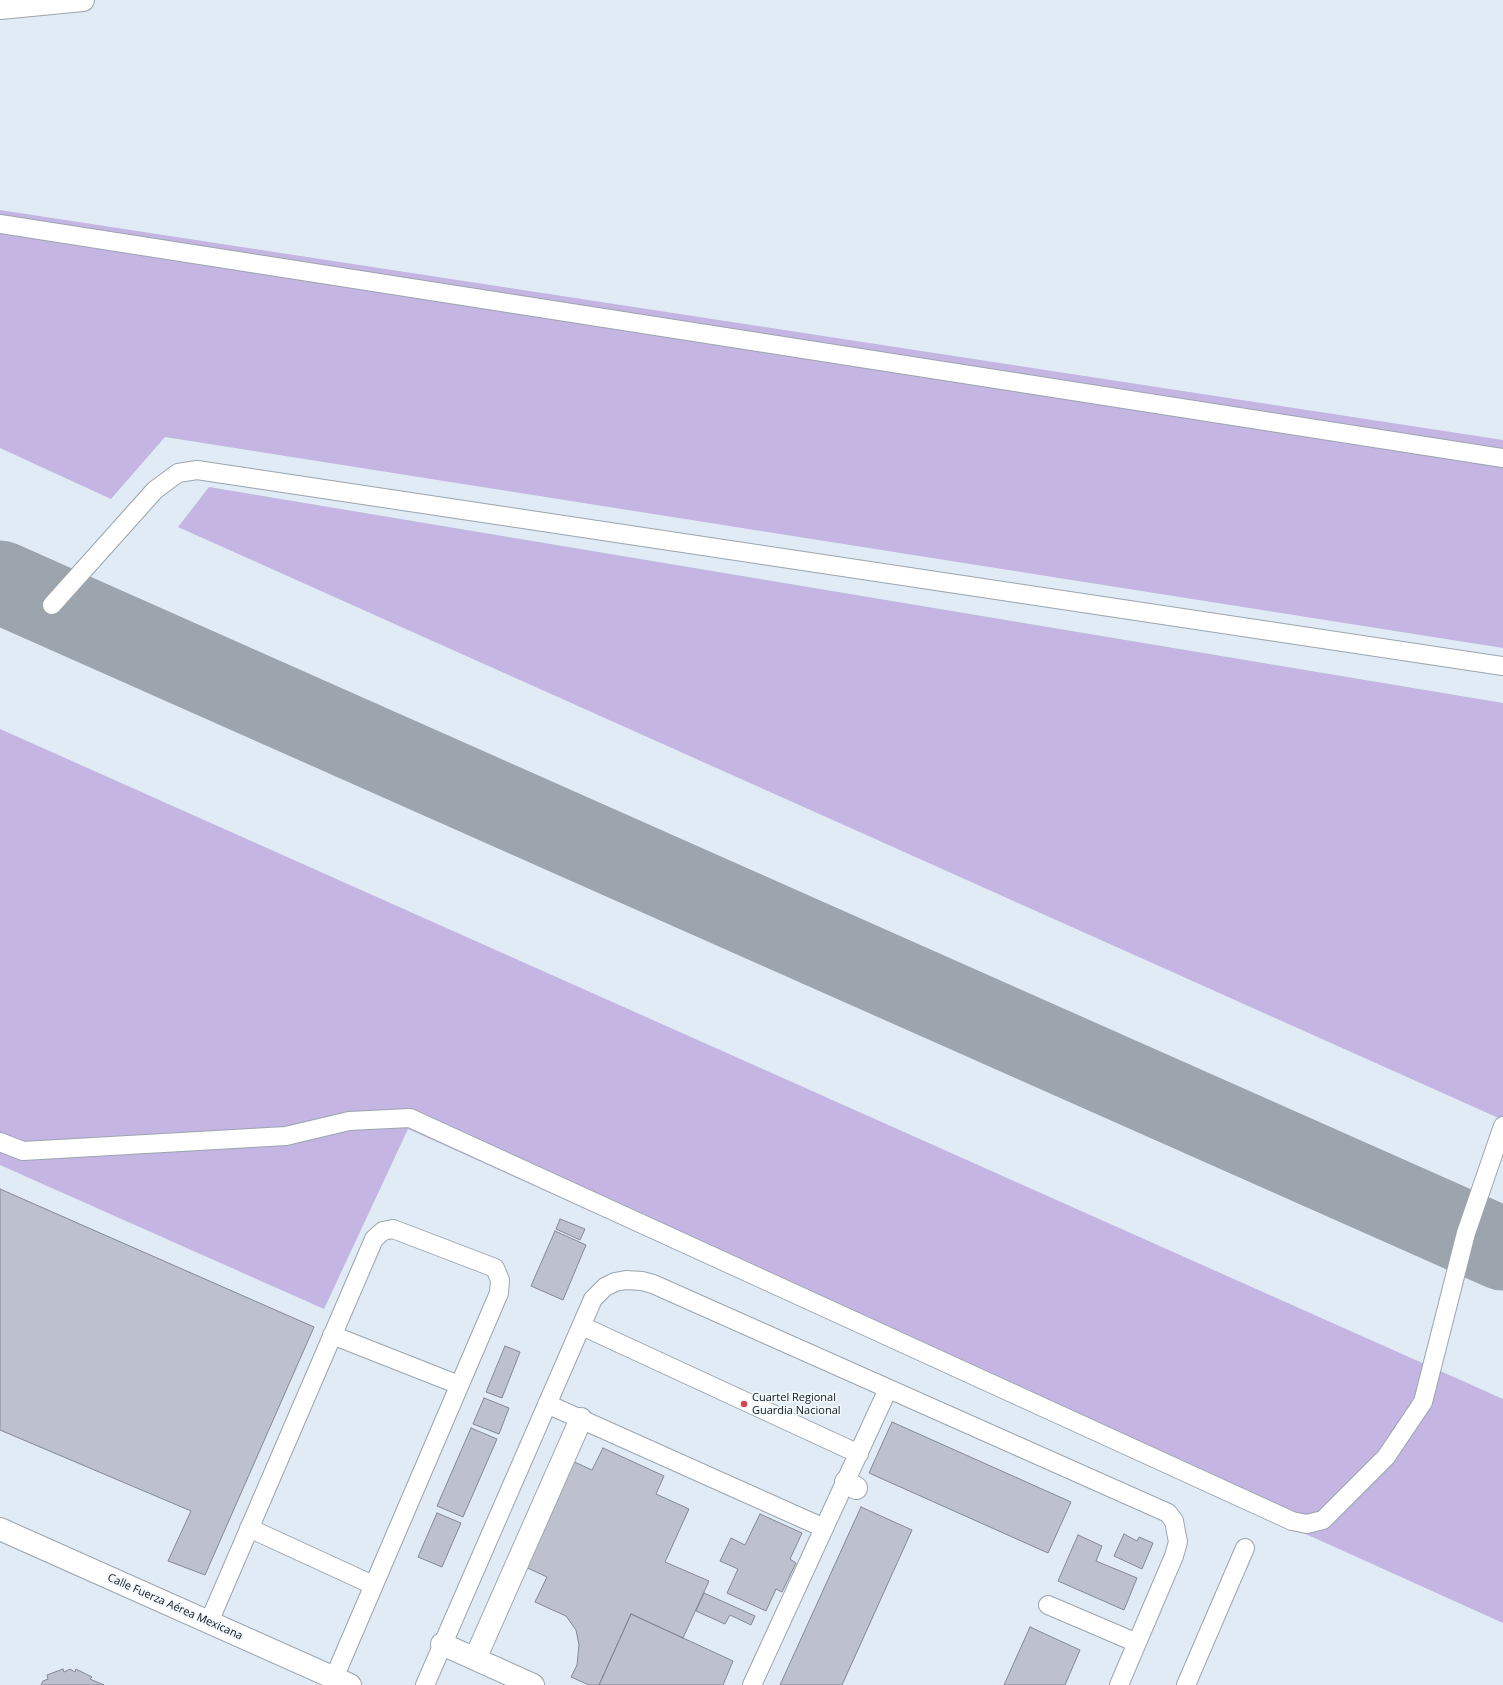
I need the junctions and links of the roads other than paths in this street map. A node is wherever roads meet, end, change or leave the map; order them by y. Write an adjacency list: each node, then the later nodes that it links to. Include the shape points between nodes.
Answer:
1 (82, 0): 2 (main road)
2 (0, 8)
3 (0, 224): 4 (lane)
4 (1503, 458)
5 (52, 605): 6 (lane, via 155,490 178,473 197,470)
6 (1503, 666)
7 (1503, 1126): 8 (lane, via 1466,1233 1423,1402 1386,1457 1323,1520 1307,1524 1292,1521 410,1118 349,1121 286,1136 23,1151)
8 (0, 1142)
9 (582, 1326): 12 (lane, via 593,1299 605,1287 626,1280 642,1281); 13 (lane); 15 (lane)
10 (332, 1335): 11 (lane); 11 (lane, via 374,1239 382,1231 393,1229 496,1268 500,1280 498,1293); 16 (lane)
11 (459, 1385): 20 (lane)
12 (888, 1389): 15 (lane); 23 (lane, via 1168,1513 1174,1521 1178,1542)
13 (547, 1404): 14 (lane); 24 (lane)
14 (581, 1419): 17 (lane); 25 (main road)
15 (859, 1454): 17 (lane, via 851,1485)
16 (249, 1528): 20 (lane); 22 (lane)
17 (824, 1528): 29 (lane)
18 (0, 1529): 22 (main road, Calle Fuerza Aérea Mexicana)
19 (1245, 1548): 31 (lane)
20 (373, 1584): 26 (lane)
21 (1048, 1605): 23 (lane)
22 (209, 1622): 26 (main road, Calle Fuerza Aérea Mexicana)
23 (1137, 1643): 30 (lane)
24 (442, 1644): 25 (main road); 27 (lane)
25 (475, 1659): 28 (main road)
26 (342, 1682)
27 (425, 1685)
28 (533, 1685)
29 (752, 1685)
30 (1119, 1685)
31 (1186, 1685)

